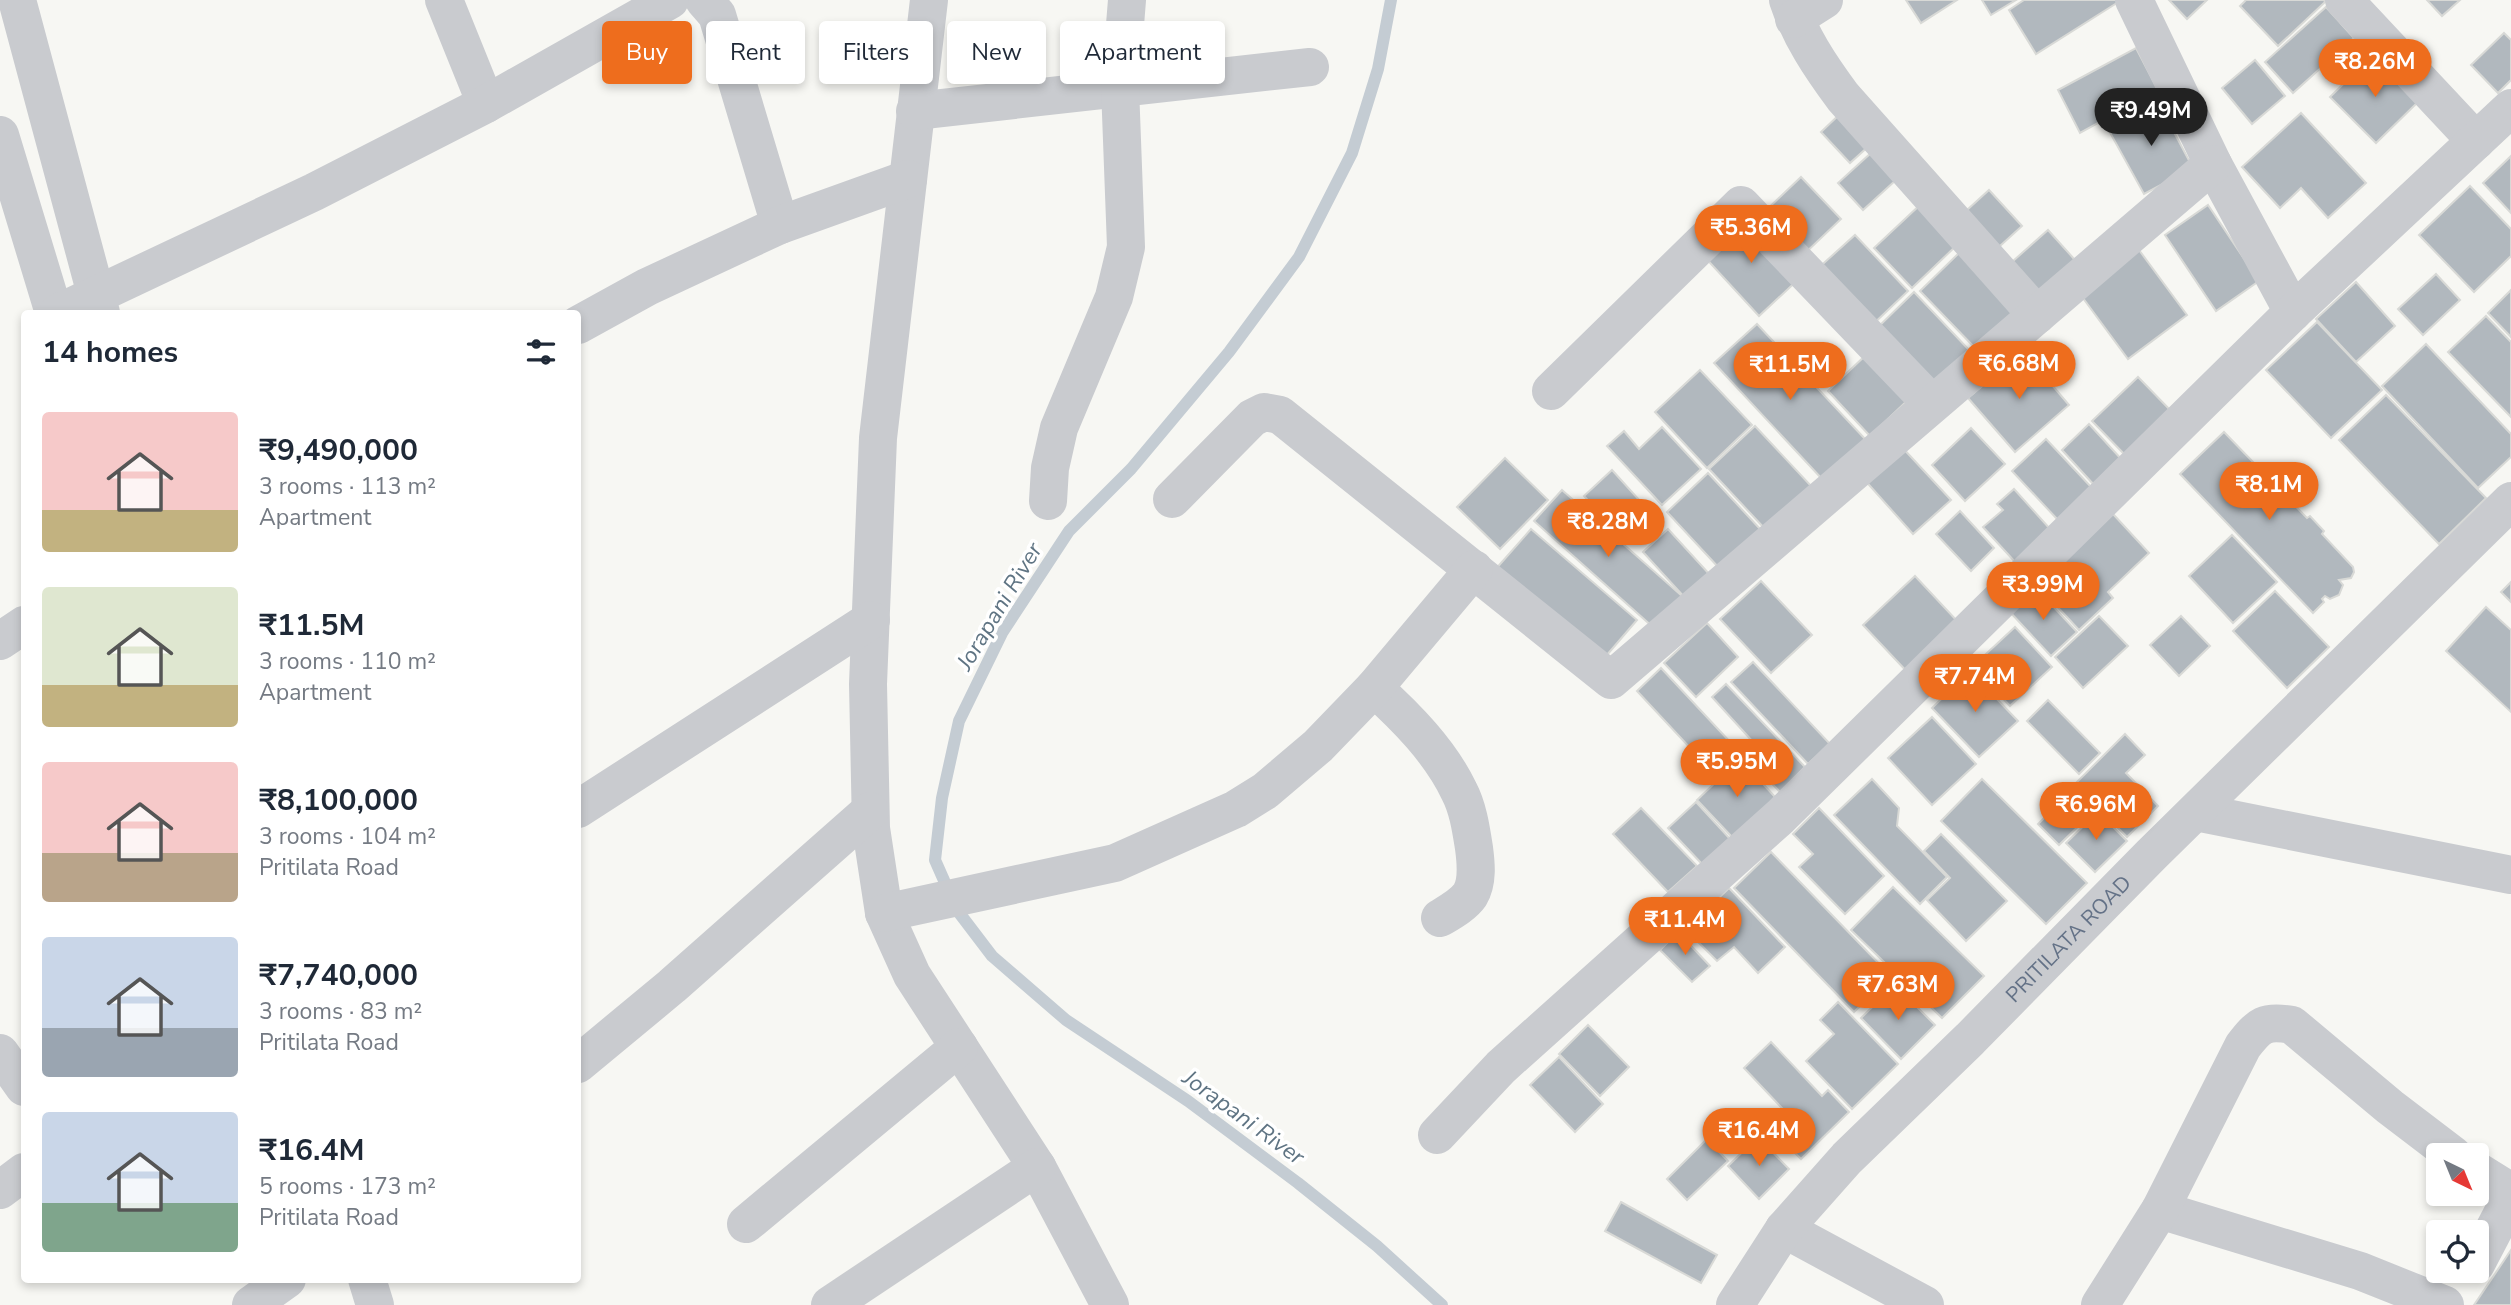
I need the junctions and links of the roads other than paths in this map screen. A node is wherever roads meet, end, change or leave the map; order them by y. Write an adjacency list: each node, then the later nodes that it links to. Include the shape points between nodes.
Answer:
1 (17, 0): 22 (street)
2 (444, 0): 13 (street)
3 (670, 0): 10 (street)
4 (704, 0): 20 (street, via 717,15)
5 (929, 0): 15 (street)
6 (1126, 0): 12 (street)
7 (2134, 0): 18 (street)
8 (2344, 0): 17 (street)
9 (1802, 6): 26 (street, via 1816,61)
10 (633, 9): 13 (street)
11 (1310, 67): 12 (street)
12 (1120, 87): 15 (street); 31 (street, via 1126,247 1114,297 1059,429)
13 (486, 104): 22 (street)
14 (2511, 108): 17 (street)
15 (915, 111): 19 (street)
16 (0, 135): 21 (street)
17 (2476, 141): 25 (street)
18 (2213, 164): 25 (street); 26 (street)
19 (908, 180): 20 (street); 34 (street, via 878,438)
20 (779, 225): 27 (street)
21 (12, 228): 23 (street)
22 (98, 304): 24 (street)
23 (54, 310)
24 (70, 310)
25 (2293, 312): 48 (street, via 1780,817 1502,1067)
26 (2037, 315): 29 (street)
27 (581, 323)
28 (1550, 391): 29 (street, via 1741,205)
29 (1932, 404): 33 (street, via 1611,680)
30 (1172, 499): 33 (street, via 1252,418 1270,411)
31 (1048, 501)
32 (2511, 501): 40 (street, PRITILATA ROAD)
33 (1474, 569): 37 (street)
34 (871, 620): 38 (street); 39 (street)
35 (21, 627): 36 (street)
36 (0, 641)
37 (1374, 688): 42 (street, via 1289,772 1236,809 1115,863); 43 (street, via 1446,767 1469,818 1475,884 1469,897)
38 (581, 806)
39 (870, 811): 42 (street, via 871,828); 46 (street)
40 (2196, 812): 41 (street); 57 (street, PRITILATA ROAD, via 1847,1158)
41 (2511, 875)
42 (900, 909): 44 (street, via 912,975)
43 (1440, 918)
44 (959, 1047): 50 (street); 56 (street)
45 (0, 1053): 47 (street)
46 (581, 1062)
47 (21, 1083)
48 (1437, 1135)
49 (2437, 1143): 55 (street, via 2292,1025 2274,1021 2255,1030 2243,1045)
50 (1037, 1167): 64 (street); 65 (street)
51 (21, 1174): 53 (street)
52 (2489, 1179): 54 (street)
53 (0, 1190)
54 (2511, 1195): 58 (street)
55 (2160, 1210): 68 (street); 69 (street, via 2360,1271)
56 (746, 1224)
57 (1784, 1230): 66 (street, PRITILATA ROAD); 67 (street)
58 (2489, 1238)
59 (281, 1283): 62 (street)
60 (368, 1283): 63 (street)
61 (2466, 1283): 70 (street)
62 (251, 1305)
63 (374, 1305)
64 (830, 1305)
65 (1110, 1305)
66 (1735, 1305)
67 (1925, 1305)
68 (2100, 1305)
69 (2445, 1305)
70 (2455, 1305)

